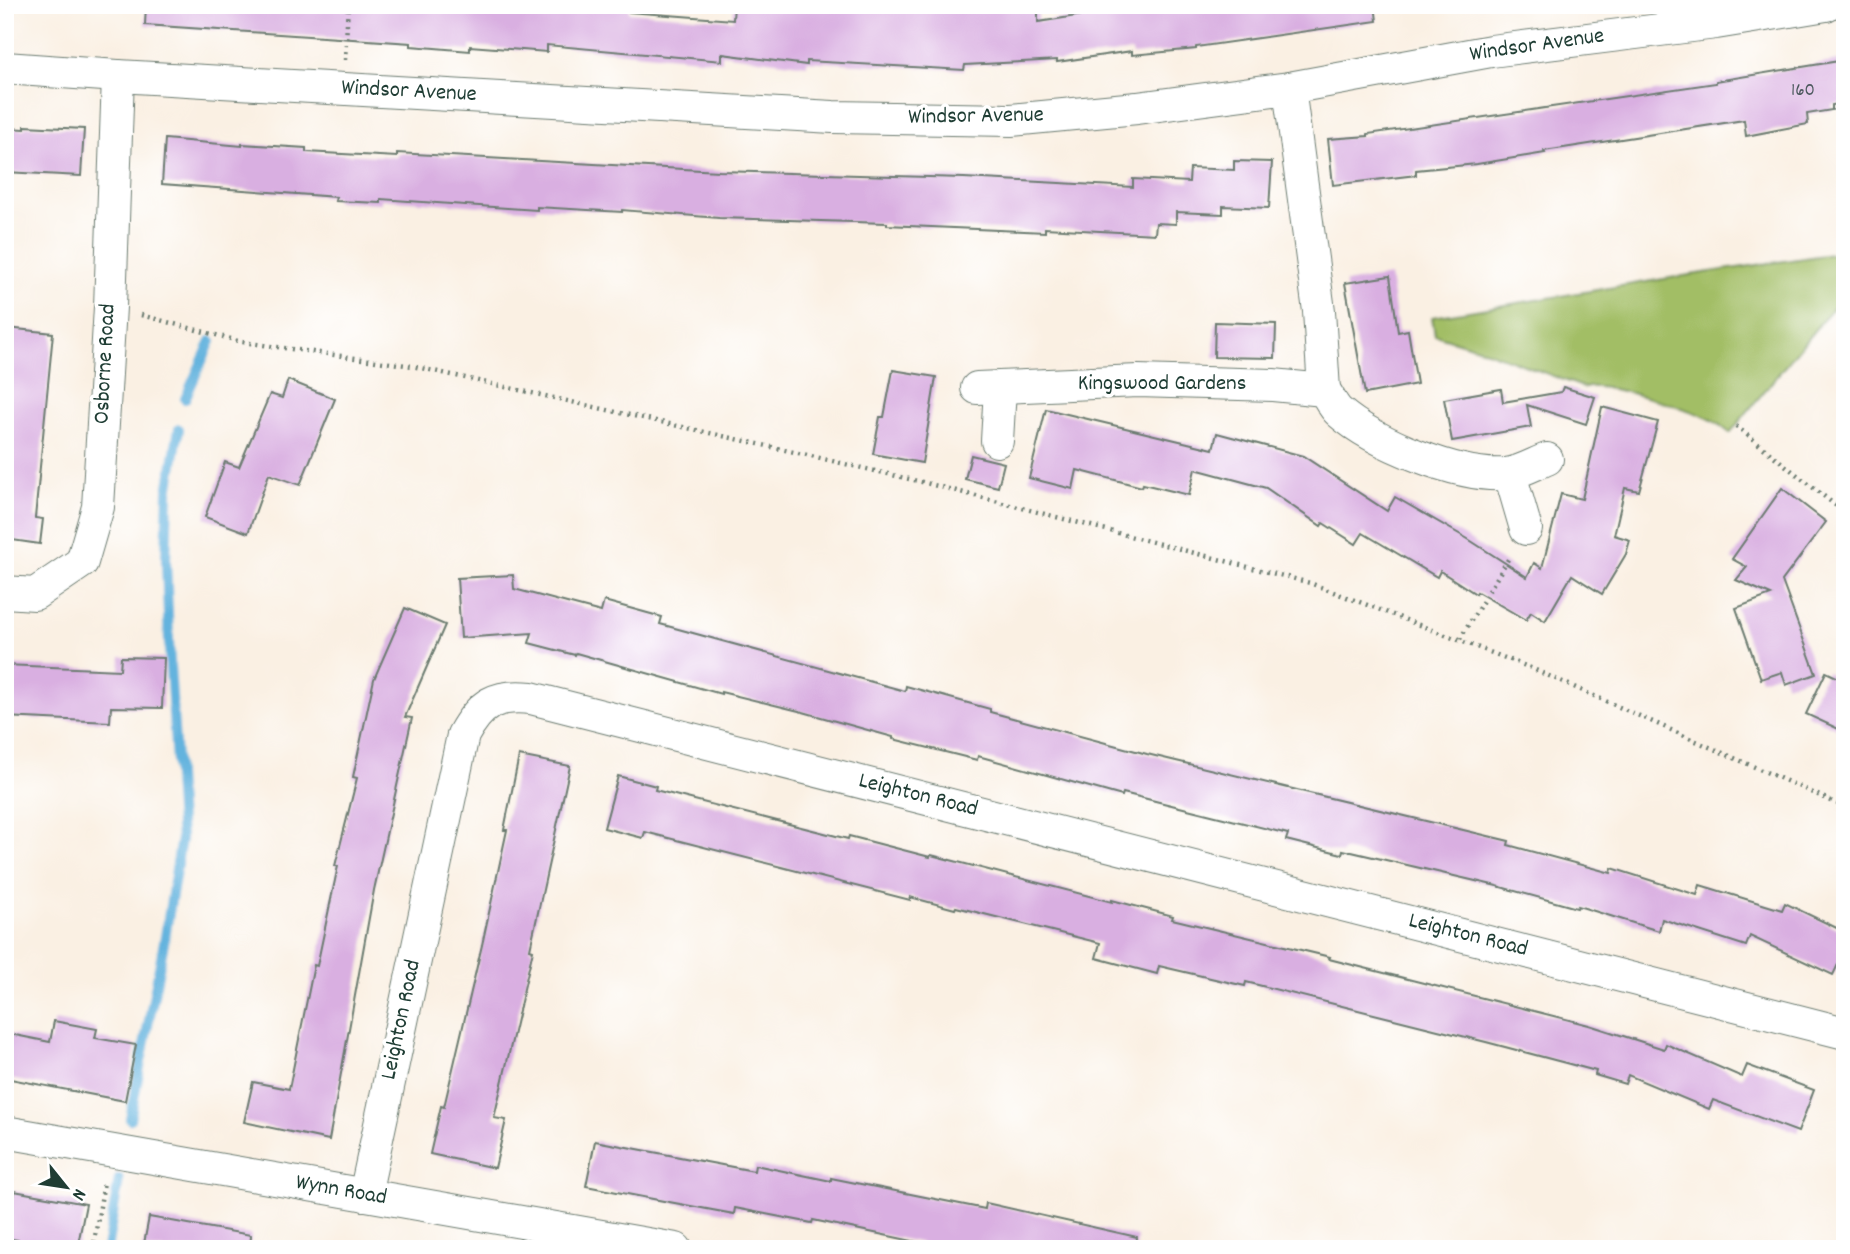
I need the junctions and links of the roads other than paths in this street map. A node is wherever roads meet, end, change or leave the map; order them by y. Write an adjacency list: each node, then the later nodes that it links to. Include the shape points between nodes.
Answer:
1 (1826, 5): 4 (street, Windsor Avenue, via 1491,51)
2 (5, 68): 3 (street, Windsor Avenue)
3 (118, 76): 4 (street, Windsor Avenue, via 833,117 1011,120); 10 (street, Osborne Road, via 98,507 82,562 35,594)
4 (1289, 88): 5 (street, via 1319,312)
5 (1324, 390): 6 (street, Kingswood Gardens, via 1138,381 989,388); 8 (street, via 1338,411 1378,439 1465,470)
6 (997, 441)
7 (1547, 459): 8 (street)
8 (1510, 474): 9 (street)
9 (1526, 528)
10 (5, 592)
11 (1845, 1033): 13 (street, Leighton Road, via 510,695 474,715 463,735)
12 (5, 1132): 13 (street, Wynn Road)
13 (365, 1195): 14 (street, Wynn Road)
14 (676, 1249)

